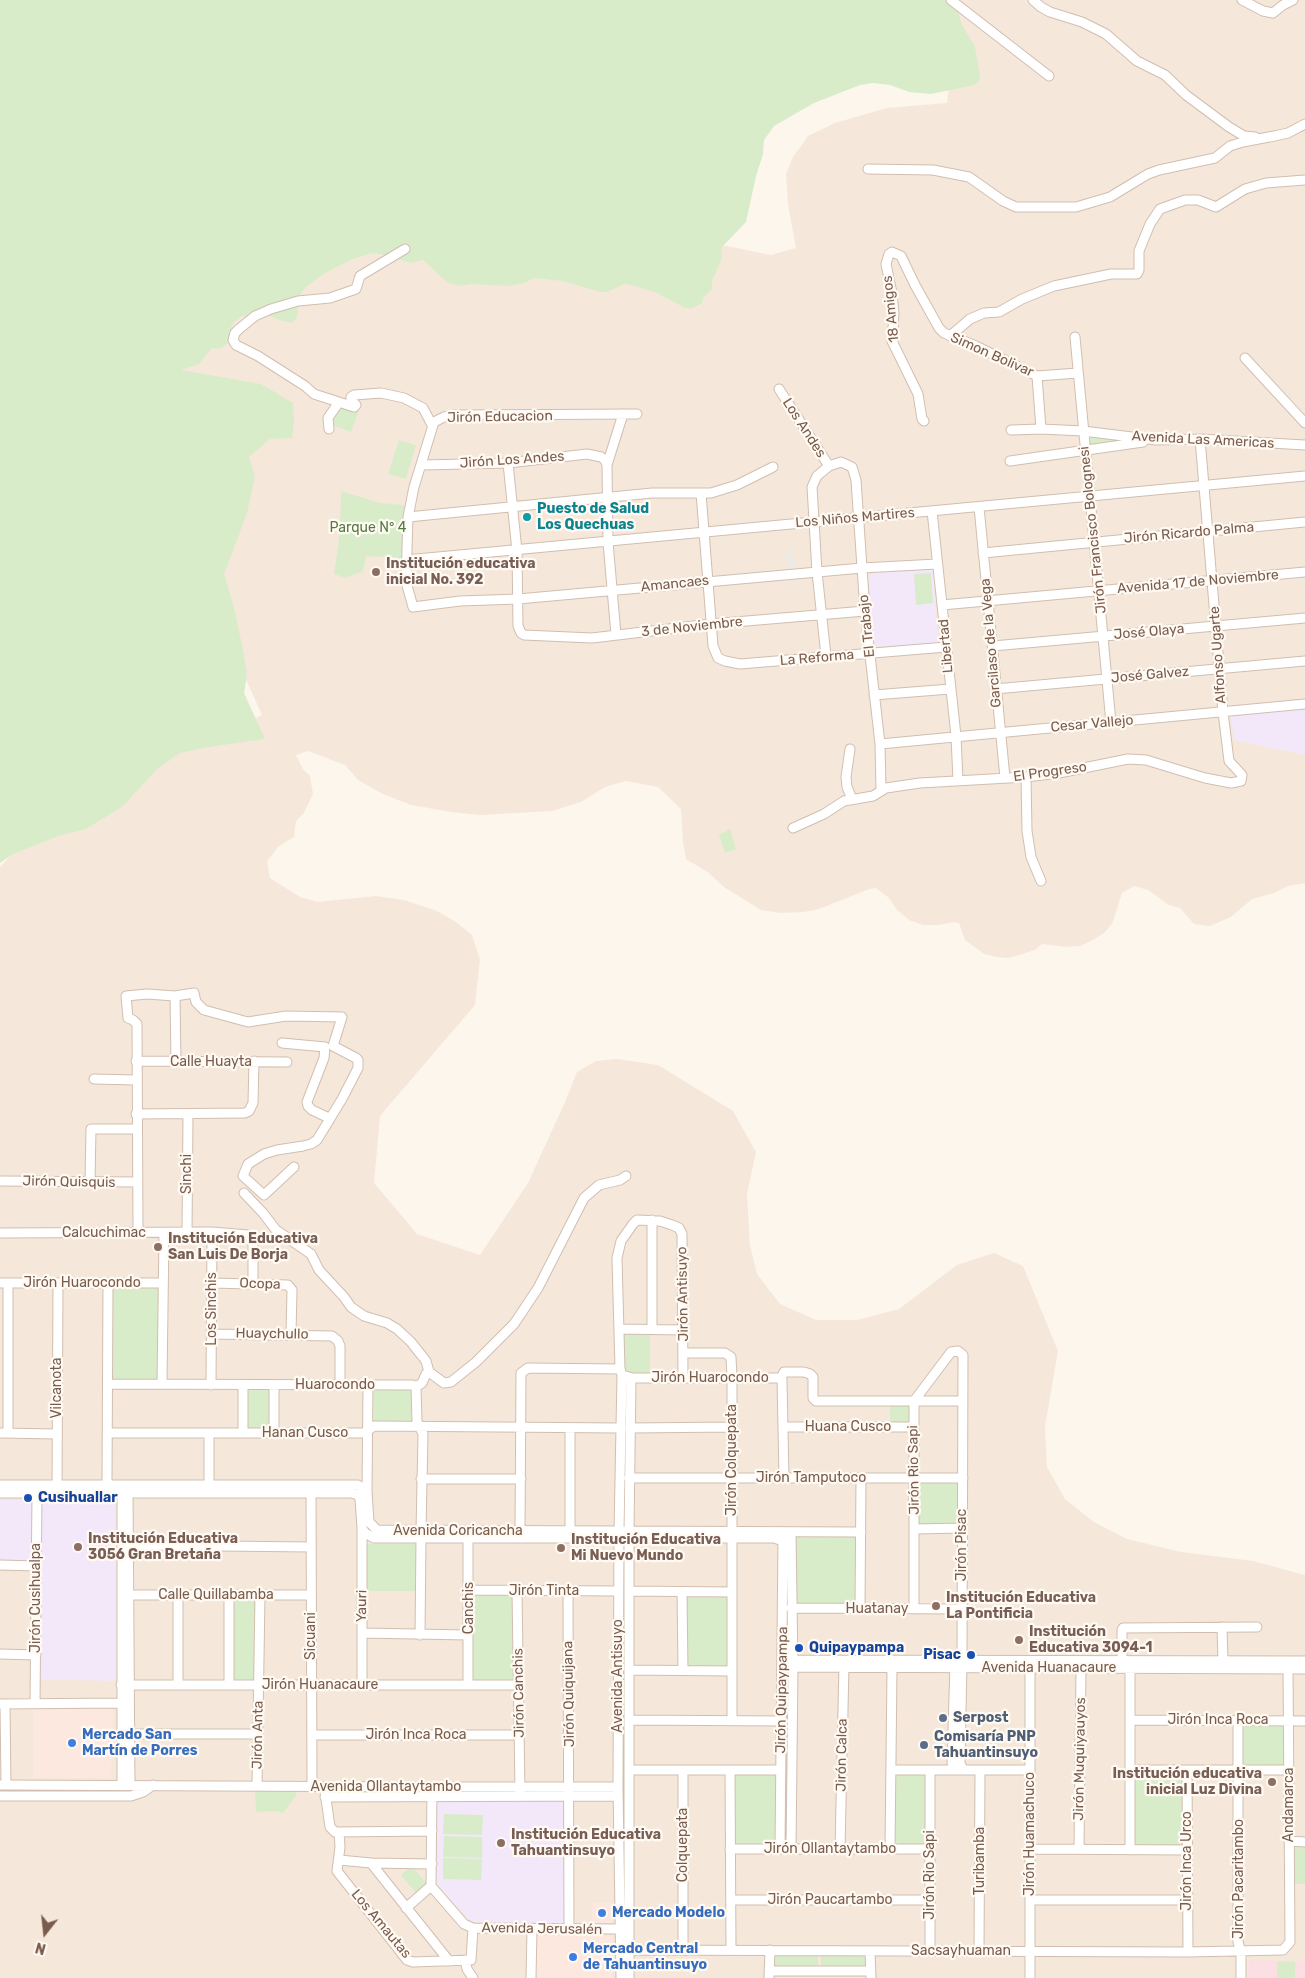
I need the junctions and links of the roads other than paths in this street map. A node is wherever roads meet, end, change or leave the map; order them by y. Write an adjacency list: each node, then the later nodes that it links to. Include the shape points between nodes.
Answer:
1 (951, 0): 5 (street)
2 (1033, 0): 7 (street, via 1050,12 1106,34 1131,56 1165,76 1209,113 1244,136)
3 (1242, 0): 4 (street, via 1273,13)
4 (1293, 0)
5 (1049, 76)
6 (1305, 124): 7 (street)
7 (1274, 136): 8 (street, via 1230,146 1215,158 1159,170 1110,197 1065,208 1010,205 966,176 933,170)
8 (868, 169)
9 (1305, 180): 12 (street, via 1266,183 1245,189 1216,208 1198,200 1185,200 1160,209 1150,224 1140,251 1137,274 1111,274 1054,286 999,312 984,313 970,319)
10 (405, 249): 18 (street, via 360,276 356,289 330,298 298,301 270,309 256,316 234,335 234,342 242,349 258,356 314,394)
11 (892, 252): 12 (street, Simon Bolivar, via 901,256 939,328); 21 (street, 18 Amigos, via 886,264 893,307 892,341 918,394)
12 (950, 336): 16 (street, Simon Bolivar)
13 (1075, 337): 15 (street, Jirón Francisco Bolognesi)
14 (1245, 358): 22 (street)
15 (1078, 373): 16 (street, Simon Bolivar); 27 (street, Jirón Francisco Bolognesi)
16 (1036, 376): 24 (street)
17 (779, 389): 36 (street, Los Andes)
18 (339, 402): 23 (street, via 355,406 351,396 381,393 404,398 423,408); 25 (street, via 328,418)
19 (622, 414): 20 (street, Jirón Educacion); 23 (street, Jirón Educacion, via 455,415 439,419); 34 (street)
20 (637, 414)
21 (924, 421)
22 (1305, 423)
23 (432, 425): 35 (street, Jirón Educacion)
24 (1041, 429): 26 (street, Avenida Las Americas); 27 (street, Avenida Las Americas)
25 (328, 430)
26 (1011, 430)
27 (1083, 431): 28 (street, Avenida Las Americas); 31 (street, Jirón Francisco Bolognesi)
28 (1156, 440): 29 (street, Avenida Las Americas); 31 (street)
29 (1200, 440): 30 (street, Avenida Las Americas); 39 (street, Alfonso Ugarte)
30 (1305, 445)
31 (1085, 449): 32 (street); 41 (street, Jirón Francisco Bolognesi)
32 (1010, 461)
33 (508, 463): 34 (street, Jirón Los Andes, via 587,454 601,456); 35 (street, Jirón Los Andes); 43 (street)
34 (607, 464): 42 (street)
35 (422, 465): 46 (street, Jirón Educacion)
36 (830, 466): 47 (street, El Trabajo, via 849,464 854,470); 48 (street, via 816,476 812,487)
37 (773, 467): 40 (street, via 737,485)
38 (1305, 476): 39 (street, Los Niños Martires)
39 (1204, 486): 41 (street, Los Niños Martires); 50 (street, Alfonso Ugarte)
40 (701, 493): 42 (street); 51 (street)
41 (1091, 496): 44 (street, Los Niños Martires); 53 (street, Jirón Francisco Bolognesi)
42 (606, 497): 43 (street); 52 (street)
43 (512, 506): 46 (street); 54 (street)
44 (979, 507): 45 (street, Los Niños Martires); 55 (street, Garcilaso de la Vega)
45 (932, 511): 47 (street, Los Niños Martires); 57 (street, Libertad)
46 (408, 517): 56 (street, Jirón Educacion)
47 (858, 518): 48 (street, Los Niños Martires); 58 (street, El Trabajo)
48 (814, 522): 51 (street, Los Niños Martires); 59 (street)
49 (1305, 522): 50 (street, Jirón Ricardo Palma)
50 (1208, 531): 53 (street, Jirón Ricardo Palma); 61 (street, Alfonso Ugarte)
51 (704, 532): 52 (street, Los Niños Martires); 62 (street)
52 (608, 542): 54 (street, Los Niños Martires); 63 (street)
53 (1095, 542): 55 (street, Jirón Ricardo Palma); 64 (street, Jirón Francisco Bolognesi)
54 (517, 551): 56 (street, Los Niños Martires); 65 (street)
55 (983, 553): 66 (street, Garcilaso de la Vega)
56 (406, 560): 68 (street, Jirón Educacion, via 406,582)
57 (938, 564): 58 (street, Amancaes); 67 (street, Libertad)
58 (862, 568): 59 (street, Amancaes); 69 (street, El Trabajo)
59 (817, 572): 62 (street, Amancaes); 70 (street)
60 (1305, 572): 61 (street, Avenida 17 de Noviembre)
61 (1213, 580): 64 (street, Avenida 17 de Noviembre); 73 (street, Alfonso Ugarte)
62 (706, 581): 63 (street, Amancaes); 72 (street)
63 (613, 590): 65 (street, Amancaes); 74 (street)
64 (1099, 591): 66 (street, Avenida 17 de Noviembre); 75 (street, Jirón Francisco Bolognesi)
65 (518, 599): 68 (street, Amancaes); 74 (street, 3 de Noviembre, via 518,626 521,633 528,636 592,638)
66 (988, 600): 67 (street, Avenida 17 de Noviembre); 76 (street, Garcilaso de la Vega)
67 (942, 605): 77 (street, Libertad)
68 (412, 607)
69 (865, 611): 70 (street, 3 de Noviembre); 78 (street, El Trabajo)
70 (821, 614): 72 (street, 3 de Noviembre); 79 (street)
71 (1305, 618): 73 (street, José Olaya)
72 (711, 624): 74 (street, 3 de Noviembre); 79 (street, La Reforma, via 712,646 718,658 725,662 740,664)
73 (1216, 626): 75 (street, José Olaya); 81 (street, Alfonso Ugarte)
74 (616, 635)
75 (1104, 636): 76 (street, José Olaya); 82 (street, Jirón Francisco Bolognesi)
76 (993, 646): 84 (street, Garcilaso de la Vega)
77 (946, 647): 78 (street, La Reforma); 83 (street, Libertad)
78 (871, 654): 79 (street, La Reforma); 85 (street, El Trabajo)
79 (826, 656)
80 (1305, 661): 81 (street, José Galvez)
81 (1220, 669): 82 (street, José Galvez); 87 (street, Alfonso Ugarte)
82 (1107, 679): 84 (street, José Galvez); 88 (street, Jirón Francisco Bolognesi)
83 (950, 689): 85 (street); 90 (street, Libertad)
84 (995, 689): 89 (street, Garcilaso de la Vega)
85 (874, 695): 91 (street, El Trabajo)
86 (1305, 704): 87 (street, Cesar Vallejo)
87 (1223, 712): 88 (street, Cesar Vallejo); 93 (street, Alfonso Ugarte, via 1229,763)
88 (1111, 722): 89 (street, Cesar Vallejo)
89 (1000, 732): 90 (street, Cesar Vallejo); 95 (street, Garcilaso de la Vega)
90 (956, 736): 91 (street, Cesar Vallejo); 96 (street, Libertad)
91 (880, 744): 97 (street, El Trabajo)
92 (850, 749): 98 (street, via 846,777)
93 (1242, 775): 94 (street, El Progreso, via 1243,779 1238,782 1225,782 1136,758)
94 (1026, 777): 95 (street, El Progreso); 100 (street, via 1027,831 1031,857)
95 (1004, 778): 96 (street, El Progreso)
96 (958, 781): 97 (street, El Progreso)
97 (881, 790): 98 (street, El Progreso, via 872,796)
98 (852, 799): 99 (street, El Progreso)
99 (793, 828)
100 (1041, 881)
101 (175, 996): 104 (street, via 126,996 128,1018 136,1024); 105 (street); 111 (street, via 194,993 196,1002 204,1010 248,1022 286,1016 342,1017 334,1046 356,1058 359,1064)
102 (282, 1043): 111 (street, via 325,1046 324,1058 307,1102 312,1110)
103 (254, 1061): 105 (street, Calle Huayta); 106 (street, Calle Huayta); 110 (street, via 253,1103 249,1111)
104 (136, 1062): 105 (street, Calle Huayta); 108 (street)
105 (176, 1062)
106 (287, 1062)
107 (94, 1080): 108 (street)
108 (136, 1080): 109 (street)
109 (136, 1114): 110 (street); 112 (street)
110 (188, 1115): 124 (street, Sinchi)
111 (329, 1118): 113 (street, via 318,1140 264,1154 248,1164 243,1176 264,1195)
112 (136, 1129): 116 (street, via 91,1129); 117 (street)
113 (294, 1167)
114 (626, 1176): 138 (street, via 598,1185 584,1198 538,1288 514,1324 476,1362 451,1382 444,1383)
115 (0, 1181): 116 (street, Jirón Quisquis)
116 (90, 1181): 117 (street, Jirón Quisquis)
117 (137, 1182): 122 (street)
118 (244, 1193): 138 (street, via 276,1230 311,1254 319,1270 351,1307 364,1316 387,1323 411,1342 426,1361)
119 (652, 1220): 131 (street, via 637,1220 619,1246 616,1265); 132 (street); 133 (street, Jirón Antisuyo, via 676,1226 682,1234)
120 (212, 1232): 124 (street, Calcuchimac); 129 (street, Los Sinchis); 130 (street, Calcuchimac, via 253,1238)
121 (0, 1233): 122 (street, Calcuchimac)
122 (140, 1233): 123 (street, Calcuchimac)
123 (164, 1233): 124 (street, Calcuchimac); 128 (street)
124 (187, 1233)
125 (4, 1283): 126 (street, Jirón Huarocondo); 134 (street)
126 (58, 1283): 127 (street, Jirón Huarocondo); 167 (street, Vilcanota)
127 (108, 1283): 128 (street, Jirón Huarocondo); 143 (street)
128 (163, 1283): 144 (street)
129 (212, 1283): 130 (street, Ocopa); 135 (street, Los Sinchis)
130 (253, 1283): 136 (street, Ocopa, via 291,1287)
131 (619, 1329): 132 (street); 139 (street)
132 (652, 1329): 133 (street)
133 (683, 1330): 137 (street, Jirón Antisuyo)
134 (4, 1333): 163 (street)
135 (212, 1334): 136 (street, Huaychullo); 145 (street, Los Sinchis)
136 (291, 1334): 148 (street, Huaychullo, via 332,1336 338,1341)
137 (684, 1353): 140 (street, Jirón Colquepata, via 725,1353 731,1357); 141 (street, Jirón Antisuyo)
138 (429, 1372): 150 (street, via 422,1384)
139 (624, 1374): 141 (street, Jirón Huarocondo); 154 (street, Jirón Huarocondo, via 524,1370 521,1373); 159 (street, Avenida Antisuyo); 160 (street, Avenida Antisuyo)
140 (732, 1377): 141 (street, Jirón Huarocondo); 142 (street, Jirón Huarocondo); 155 (street, Jirón Colquepata)
141 (683, 1378)
142 (780, 1378): 151 (street, Jirón Huarocondo, via 784,1372 810,1374 816,1401); 156 (street)
143 (108, 1384): 144 (street, Huarocondo); 162 (street)
144 (162, 1384): 145 (street, Huarocondo)
145 (211, 1385): 146 (street, Huarocondo)
146 (243, 1385): 147 (street, Huarocondo); 165 (street)
147 (274, 1385): 148 (street, Huarocondo); 166 (street)
148 (340, 1385): 149 (street, Huarocondo)
149 (368, 1385): 150 (street, Huarocondo); 161 (street)
150 (416, 1387): 153 (street)
151 (914, 1400): 152 (street, Jirón Huarocondo); 152 (street, Jirón Pisac, via 951,1352 958,1351 964,1356); 157 (street, Jirón Rio Sapi)
152 (963, 1401): 173 (street, Jirón Pisac)
153 (420, 1427): 154 (street, Hanan Cusco); 161 (street, Hanan Cusco, via 374,1426); 174 (street, via 423,1434)
154 (519, 1427): 158 (street, Hanan Cusco); 175 (street)
155 (732, 1427): 160 (street); 169 (street, Jirón Colquepata)
156 (783, 1427): 157 (street, Huana Cusco); 170 (street)
157 (914, 1427): 172 (street, Jirón Rio Sapi)
158 (570, 1428): 159 (street, Hanan Cusco); 189 (street)
159 (620, 1428): 193 (street, Avenida Antisuyo)
160 (630, 1428): 168 (street, Avenida Antisuyo)
161 (369, 1430): 166 (street, Hanan Cusco, via 364,1433); 182 (street)
162 (108, 1432): 164 (street, Hanan Cusco); 177 (street, via 107,1482)
163 (4, 1433): 167 (street)
164 (209, 1433): 165 (street, Hanan Cusco); 178 (street)
165 (243, 1433): 166 (street, Hanan Cusco)
166 (274, 1433)
167 (57, 1434): 179 (street, Vilcanota)
168 (629, 1478): 169 (street, Jirón Tamputoco); 194 (street, Avenida Antisuyo)
169 (732, 1478): 170 (street, Jirón Tamputoco); 195 (street, Jirón Colquepata)
170 (784, 1478): 171 (street, Jirón Tamputoco)
171 (861, 1478): 172 (street, Jirón Tamputoco); 190 (street)
172 (915, 1478): 173 (street, Jirón Tamputoco); 187 (street, Jirón Rio Sapi)
173 (963, 1478): 186 (street, Jirón Pisac)
174 (421, 1479): 175 (street); 192 (street)
175 (521, 1479): 188 (street)
176 (0, 1485): 179 (street)
177 (110, 1486): 179 (street); 181 (street)
178 (210, 1486): 180 (street); 181 (street)
179 (57, 1489): 181 (street); 184 (street)
180 (310, 1489): 181 (street); 182 (street, via 358,1485); 185 (street, via 358,1495); 198 (street, Sicuani)
181 (125, 1490): 197 (street); 208 (street)
182 (367, 1491): 192 (street, Avenida Coricancha, via 369,1522 373,1528)
183 (0, 1493): 184 (street)
184 (36, 1493): 200 (street, Jirón Cusihualpa)
185 (362, 1528): 192 (street, Avenida Coricancha, via 374,1538); 219 (street, Yauri)
186 (962, 1528): 187 (street); 216 (street, Jirón Pisac)
187 (915, 1529): 215 (street, Jirón Rio Sapi)
188 (520, 1531): 189 (street, Avenida Coricancha); 191 (street, Avenida Coricancha)
189 (570, 1531): 193 (street, Avenida Coricancha)
190 (861, 1532): 196 (street, Avenida Coricancha); 214 (street)
191 (468, 1534): 192 (street, Avenida Coricancha); 193 (street, Avenida Coricancha); 201 (street, Canchis)
192 (421, 1535): 220 (street)
193 (619, 1535): 194 (street, Avenida Coricancha); 204 (street, Avenida Antisuyo)
194 (629, 1535): 195 (street, Avenida Coricancha); 205 (street, Avenida Antisuyo)
195 (732, 1535): 196 (street, Avenida Coricancha, via 774,1538); 207 (street, Jirón Colquepata)
196 (785, 1535): 213 (street, Jirón Quipaypampa); 226 (street, Jirón Quipaypampa)
197 (128, 1545): 198 (street); 208 (street)
198 (311, 1547): 212 (street, Sicuani)
199 (0, 1565): 200 (street)
200 (36, 1566): 223 (street, Jirón Cusihualpa)
201 (469, 1590): 202 (street, Jirón Tinta); 221 (street, Canchis)
202 (517, 1590): 203 (street, Jirón Tinta); 246 (street, Jirón Canchis)
203 (568, 1591): 204 (street, Jirón Tinta); 280 (street, Jirón Quiquijana)
204 (618, 1591): 281 (street, Avenida Antisuyo)
205 (630, 1591): 206 (street); 236 (street, Avenida Antisuyo)
206 (682, 1592): 207 (street); 237 (street)
207 (732, 1592): 238 (street, Jirón Colquepata)
208 (125, 1595): 209 (street, Calle Quillabamba); 242 (street)
209 (178, 1595): 210 (street, Calle Quillabamba); 239 (street)
210 (229, 1595): 211 (street, Calle Quillabamba); 240 (street)
211 (260, 1595): 212 (street, Calle Quillabamba); 243 (street, Jirón Anta)
212 (311, 1595): 244 (street, Sicuani)
213 (791, 1608): 214 (street, Huatanay); 228 (street, Jirón Quipaypampa)
214 (860, 1608): 215 (street, Huatanay)
215 (914, 1609): 216 (street, Huatanay)
216 (962, 1609): 231 (street, Jirón Pisac)
217 (1222, 1627): 218 (street); 224 (street); 227 (street, via 1124,1628)
218 (1257, 1627)
219 (362, 1633): 220 (street); 241 (street, Yauri)
220 (420, 1635): 221 (street)
221 (468, 1635): 245 (street, Canchis)
222 (0, 1654): 223 (street)
223 (36, 1655): 247 (street, Jirón Cusihualpa)
224 (1223, 1661): 225 (street, Avenida Huanacaure); 227 (street, Avenida Huanacaure)
225 (1305, 1662)
226 (782, 1663): 228 (street, Avenida Huanacaure); 255 (street, Jirón Quipaypampa)
227 (1128, 1663): 230 (street, Avenida Huanacaure); 233 (street, Avenida Huanacaure); 234 (street, Avenida Huanacaure); 252 (street)
228 (793, 1664): 229 (street, Avenida Huanacaure); 293 (street)
229 (844, 1664): 231 (street, Avenida Huanacaure); 232 (street, Avenida Huanacaure); 294 (street, Jirón Calca)
230 (1030, 1664): 231 (street, Avenida Huanacaure); 233 (street, Avenida Huanacaure); 269 (street, Jirón Huamachuco)
231 (958, 1665): 232 (street, Avenida Huanacaure); 267 (street, Jirón Pisac, via 952,1763)
232 (892, 1668): 265 (street)
233 (1082, 1668): 298 (street, Jirón Muquiyauyos)
234 (1288, 1668): 235 (street, Avenida Huanacaure); 254 (street, Andamarca)
235 (1305, 1669)
236 (630, 1670): 237 (street); 250 (street, Avenida Antisuyo)
237 (683, 1670): 238 (street)
238 (732, 1671): 251 (street, Jirón Colquepata)
239 (178, 1684): 240 (street, Jirón Huanacaure); 242 (street, Jirón Huanacaure)
240 (229, 1684): 243 (street, Jirón Huanacaure)
241 (362, 1684): 244 (street, Jirón Huanacaure); 245 (street, Jirón Huanacaure)
242 (125, 1685): 248 (street); 257 (street)
243 (259, 1685): 244 (street, Jirón Huanacaure); 258 (street, Jirón Anta)
244 (312, 1685): 259 (street, Sicuani)
245 (468, 1685): 246 (street, Jirón Huanacaure)
246 (518, 1685): 260 (street, Jirón Canchis)
247 (36, 1703): 248 (street); 249 (street)
248 (121, 1703): 275 (street)
249 (3, 1704): 274 (street)
250 (629, 1720): 251 (street); 261 (street, Avenida Antisuyo)
251 (732, 1720): 255 (street)
252 (1130, 1720): 253 (street, Jirón Inca Roca); 270 (street)
253 (1238, 1720): 254 (street, Jirón Inca Roca); 272 (street, Jirón Pacaritambo)
254 (1288, 1720): 256 (street, Jirón Inca Roca); 273 (street, Andamarca)
255 (781, 1721): 264 (street, Jirón Quipaypampa)
256 (1305, 1721)
257 (129, 1734): 258 (street); 275 (street)
258 (258, 1734): 277 (street, Jirón Anta)
259 (312, 1735): 260 (street, Jirón Inca Roca); 278 (street, Sicuani)
260 (519, 1735): 283 (street, Jirón Canchis)
261 (629, 1770): 262 (street); 315 (street, Avenida Antisuyo)
262 (683, 1770): 263 (street); 316 (street, Colquepata)
263 (730, 1770): 264 (street); 291 (street)
264 (781, 1770): 292 (street, Jirón Quipaypampa)
265 (892, 1770): 266 (street); 295 (street)
266 (930, 1770): 267 (street); 296 (street, Jirón Rio Sapi)
267 (960, 1770): 268 (street)
268 (980, 1770): 269 (street); 321 (street, Turibamba)
269 (1030, 1770): 297 (street, Jirón Huamachuco)
270 (1130, 1770): 271 (street); 299 (street)
271 (1187, 1770): 272 (street); 300 (street, Jirón Inca Urco)
272 (1239, 1770): 273 (street); 324 (street, Jirón Pacaritambo, via 1238,1942)
273 (1289, 1770): 289 (street, Andamarca)
274 (3, 1785): 275 (street, Avenida Ollantaytambo)
275 (126, 1785): 276 (street, Avenida Ollantaytambo)
276 (154, 1785): 277 (street, Avenida Ollantaytambo); 284 (street, Avenida Ollantaytambo, via 131,1796)
277 (257, 1786): 278 (street, Avenida Ollantaytambo)
278 (312, 1786): 279 (street, Avenida Ollantaytambo)
279 (324, 1786): 282 (street, Avenida Ollantaytambo); 286 (street)
280 (569, 1786): 281 (street, Avenida Ollantaytambo); 283 (street, Avenida Ollantaytambo); 285 (street, Jirón Quiquijana)
281 (618, 1791): 285 (street, Avenida Ollantaytambo); 313 (street, Avenida Antisuyo)
282 (432, 1792): 283 (street, Avenida Ollantaytambo); 286 (street, Avenida Ollantaytambo); 287 (street)
283 (520, 1792): 285 (street, Avenida Ollantaytambo)
284 (0, 1796)
285 (569, 1796): 312 (street, Jirón Quiquijana)
286 (325, 1797): 288 (street, via 330,1827)
287 (432, 1831): 288 (street); 303 (street)
288 (339, 1832): 301 (street, Los Amautas)
289 (1289, 1842): 290 (street); 314 (street, Andamarca)
290 (1305, 1842)
291 (730, 1849): 292 (street, Jirón Ollantaytambo); 305 (street)
292 (780, 1849): 293 (street, Jirón Ollantaytambo)
293 (791, 1849): 294 (street, Jirón Ollantaytambo)
294 (840, 1849): 295 (street, Jirón Ollantaytambo)
295 (890, 1849): 296 (street, Jirón Ollantaytambo)
296 (930, 1849): 306 (street, Jirón Rio Sapi)
297 (1030, 1849): 298 (street); 307 (street, Jirón Huamachuco)
298 (1079, 1850): 299 (street)
299 (1130, 1850): 300 (street)
300 (1187, 1850): 308 (street, Jirón Inca Urco)
301 (339, 1860): 302 (street); 326 (street, Los Amautas, via 337,1871 407,1960)
302 (371, 1863): 303 (street); 309 (street)
303 (432, 1864): 304 (street)
304 (432, 1886): 309 (street); 310 (street, Avenida Jerusalén, via 464,1924)
305 (731, 1900): 306 (street, Jirón Paucartambo); 317 (street)
306 (930, 1900): 320 (street, Jirón Rio Sapi)
307 (1030, 1900): 308 (street); 322 (street, Jirón Huamachuco)
308 (1188, 1900): 323 (street, Jirón Inca Urco)
309 (406, 1908): 326 (street)
310 (473, 1928): 311 (street, Avenida Jerusalén); 325 (street)
311 (532, 1928): 312 (street, Avenida Jerusalén); 331 (street)
312 (568, 1929): 313 (street, Avenida Jerusalén)
313 (619, 1929): 332 (street, Avenida Antisuyo)
314 (1290, 1942): 324 (street, Sacsayhuaman, via 1283,1950)
315 (628, 1950): 316 (street, Sacsayhuaman); 333 (street, Avenida Antisuyo)
316 (683, 1950): 317 (street, Sacsayhuaman)
317 (731, 1950): 318 (street, Sacsayhuaman)
318 (770, 1950): 319 (street, Sacsayhuaman); 327 (street)
319 (870, 1951): 320 (street, Sacsayhuaman); 329 (street)
320 (930, 1951): 321 (street, Sacsayhuaman)
321 (980, 1951): 322 (street, Sacsayhuaman)
322 (1030, 1952): 323 (street, Sacsayhuaman); 334 (street, Jirón Huamachuco)
323 (1188, 1952): 324 (street, Sacsayhuaman)
324 (1241, 1952): 335 (street, Jirón Pacaritambo)
325 (468, 1960): 326 (street, Los Amautas); 330 (street, via 467,1969)
326 (449, 1961)
327 (770, 1974): 328 (street)
328 (820, 1974): 329 (street)
329 (870, 1975)
330 (472, 1978)
331 (531, 1978)
332 (621, 1978)
333 (629, 1978)
334 (1030, 1978)
335 (1241, 1978)

